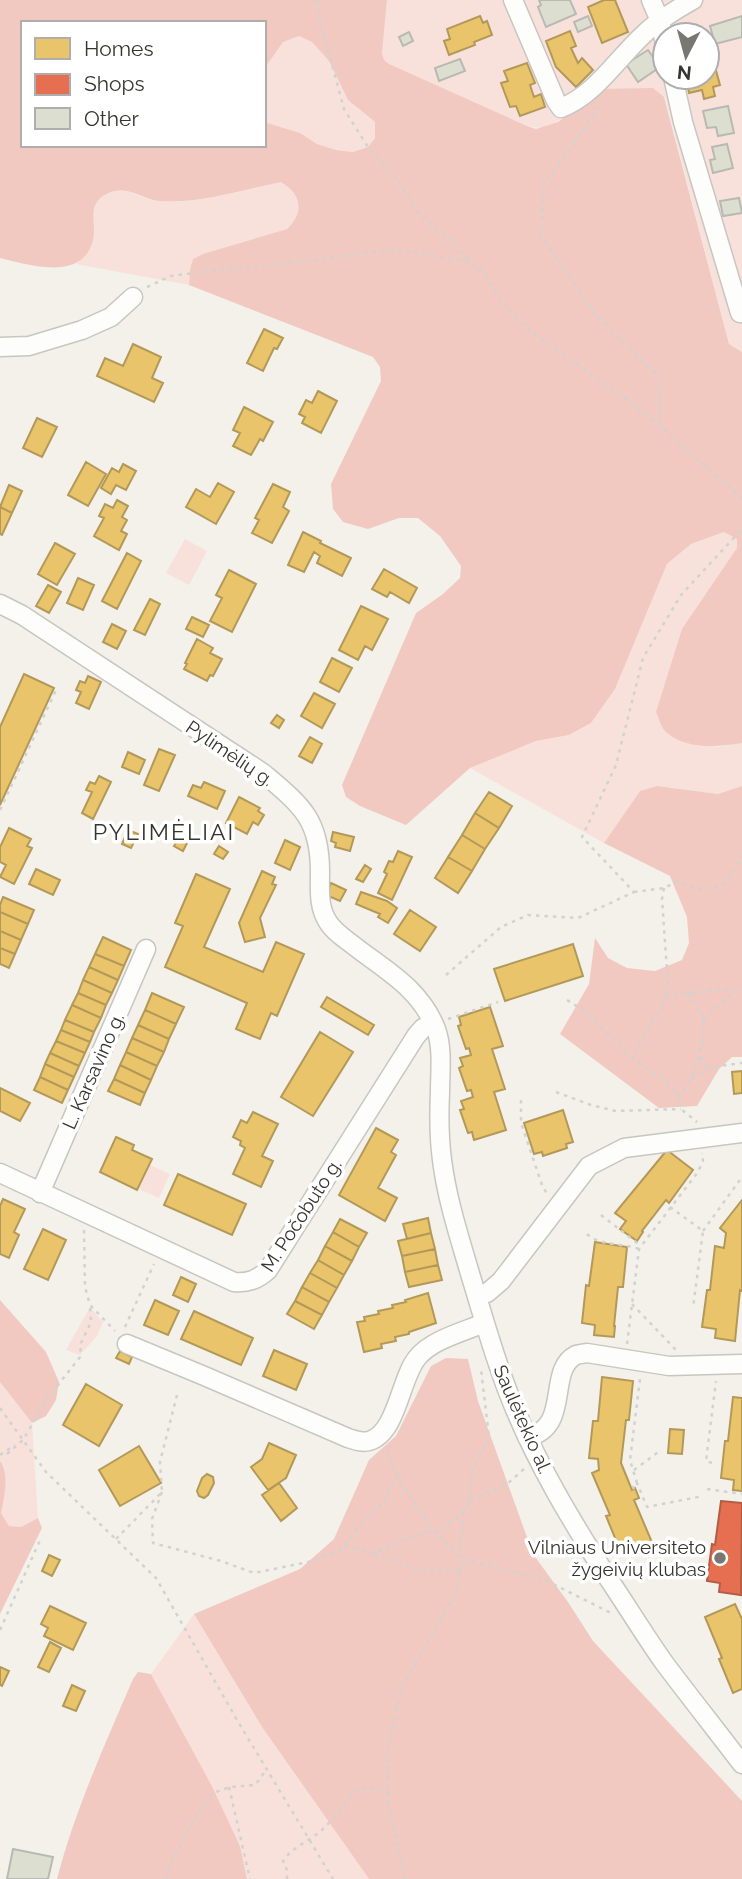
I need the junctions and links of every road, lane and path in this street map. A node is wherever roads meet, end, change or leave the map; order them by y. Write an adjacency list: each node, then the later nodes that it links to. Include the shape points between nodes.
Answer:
1 (317, 0): 9 (path, via 344,109 419,215)
2 (513, 0): 6 (street, via 561,108 583,95)
3 (651, 0): 5 (street)
4 (693, 0): 5 (street)
5 (660, 21)
6 (651, 28)
7 (676, 91): 11 (street)
8 (582, 132): 13 (path, via 544,184 541,236 597,316 658,376)
9 (470, 261): 10 (path, via 394,249 171,276); 13 (path, via 524,327)
10 (133, 297): 12 (street, via 111,317 82,330 29,346)
11 (740, 313)
12 (0, 347)
13 (661, 427): 14 (path)
14 (742, 498)
15 (742, 529): 21 (path, via 681,595 643,658 615,765 582,837)
16 (0, 604): 31 (street, Pylimėlių g., via 285,791 307,814 315,832 327,921 405,983)
17 (56, 690): 18 (path)
18 (0, 810)
19 (742, 855): 20 (path, via 725,885 699,890 678,881)
20 (664, 888): 21 (path); 27 (path)
21 (634, 892): 23 (path, via 578,918 528,915 501,927)
22 (146, 949): 45 (street, L. Karsavino g.)
23 (446, 975)
24 (742, 989): 25 (path)
25 (735, 991): 26 (path); 30 (path)
26 (688, 992): 27 (path); 30 (path)
27 (666, 996): 33 (path)
28 (567, 1000): 33 (path)
29 (498, 1002): 31 (path)
30 (704, 1020): 32 (path)
31 (433, 1023): 53 (street, M. Počobuto g., via 416,1035 268,1270 258,1279 234,1282); 54 (street, Saulėtekio al., via 439,1041 442,1161)
32 (699, 1055): 35 (path); 36 (path)
33 (632, 1057): 38 (path, via 662,1077)
34 (742, 1063): 35 (path)
35 (708, 1069): 36 (path)
36 (692, 1078): 38 (path)
37 (556, 1092): 40 (path, via 616,1111)
38 (677, 1097): 40 (path)
39 (521, 1100): 47 (path, via 521,1123)
40 (681, 1109): 42 (path, via 698,1122)
41 (742, 1133): 42 (street)
42 (698, 1138): 46 (path, via 704,1161); 47 (street, via 624,1147 589,1166)
43 (0, 1173): 45 (street, M. Počobuto g.)
44 (742, 1177): 50 (path)
45 (40, 1193): 49 (street, M. Počobuto g.)
46 (670, 1208): 50 (path); 52 (path)
47 (555, 1209): 54 (street, via 494,1288)
48 (601, 1215): 52 (path)
49 (89, 1216): 53 (street, M. Počobuto g.); 56 (path, via 83,1233)
50 (703, 1231): 57 (path)
51 (587, 1234): 52 (path, via 595,1240)
52 (640, 1248): 55 (path)
53 (161, 1249): 56 (path, via 120,1337)
54 (477, 1296): 58 (street, Saulėtekio al.)
55 (632, 1304): 60 (path); 61 (path)
56 (90, 1305): 69 (path, via 91,1322 80,1357)
57 (693, 1308)
58 (484, 1323): 67 (street, via 429,1347 418,1357); 68 (street, Saulėtekio al.)
59 (127, 1344): 67 (street, via 348,1438 360,1441)
60 (677, 1351)
61 (634, 1359): 64 (street, via 669,1366); 68 (street, via 575,1355 562,1373 553,1416 537,1435); 75 (path)
62 (480, 1361): 83 (path, via 489,1437 471,1473)
63 (742, 1364): 64 (street)
64 (718, 1366): 74 (path, via 706,1461)
65 (178, 1391): 80 (path, via 160,1462)
66 (0, 1408): 69 (path)
67 (381, 1435): 76 (path)
68 (527, 1437): 73 (street, Saulėtekio al.)
69 (23, 1440): 71 (path); 72 (path); 87 (path, via 46,1472)
70 (661, 1451): 75 (path)
71 (8, 1454)
72 (0, 1455)
73 (538, 1457): 83 (path, via 506,1485); 92 (street, Saulėtekio al., via 586,1544)
74 (712, 1464)
75 (634, 1471): 77 (path)
76 (398, 1478): 85 (path); 88 (path)
77 (637, 1483): 78 (path, via 632,1485); 82 (path, via 647,1507)
78 (634, 1489)
79 (707, 1489): 81 (path)
80 (162, 1492): 87 (path); 88 (path, via 152,1519 153,1543 254,1573 313,1561)
81 (742, 1494)
82 (703, 1496)
83 (470, 1500): 84 (path)
84 (463, 1513): 85 (path); 90 (path)
85 (435, 1531): 89 (path); 90 (path)
86 (41, 1538): 93 (path)
87 (116, 1539): 95 (path, via 156,1578)
88 (345, 1546): 89 (path)
89 (374, 1553): 91 (path, via 421,1571)
90 (461, 1558): 91 (path); 92 (path, via 543,1578 609,1613)
91 (460, 1569): 97 (path, via 457,1590 402,1687 387,1753)
92 (631, 1611): 94 (street, Saulėtekio al.)
93 (0, 1630)
94 (742, 1764)
95 (267, 1769): 96 (path, via 256,1785); 98 (path)
96 (229, 1787): 99 (path, via 209,1795); 100 (path)
97 (388, 1791): 98 (path, via 361,1789); 103 (path)
98 (310, 1840): 101 (path, via 288,1854 284,1861); 102 (path)
99 (164, 1879)
100 (250, 1879)
101 (287, 1879)
102 (333, 1879)
103 (404, 1879)

